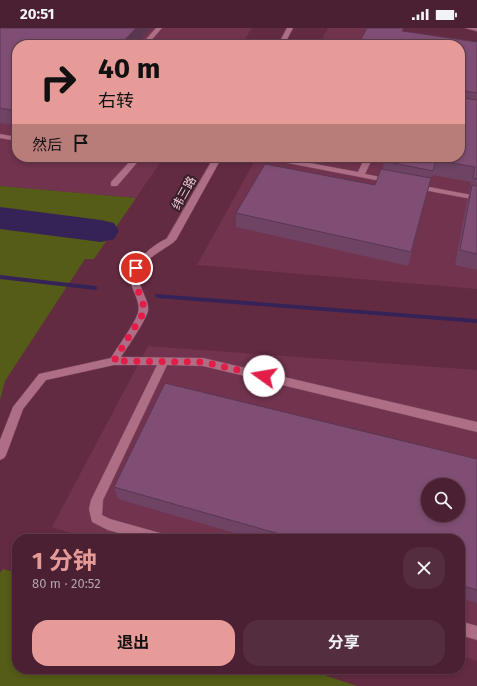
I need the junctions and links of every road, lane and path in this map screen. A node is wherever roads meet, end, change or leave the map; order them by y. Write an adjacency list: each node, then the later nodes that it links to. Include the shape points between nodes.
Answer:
1 (159, 28): 5 (lane)
2 (290, 28): 6 (street)
3 (468, 28): 4 (street)
4 (477, 29)
5 (148, 40)
6 (283, 40)
7 (0, 136): 8 (lane)
8 (12, 138)
9 (134, 162): 14 (lane)
10 (215, 162): 16 (street, 纬三路)
11 (293, 162): 13 (lane)
12 (367, 162): 13 (lane)
13 (361, 175): 15 (lane)
14 (114, 184)
15 (477, 198)
16 (171, 240): 17 (lane, via 136,268 135,283 144,302 144,312)
17 (114, 361): 18 (lane); 20 (lane, via 42,377 18,407)
18 (164, 361): 19 (lane, via 203,362); 21 (lane, via 95,509 96,518)
19 (477, 427)
20 (0, 455)
21 (143, 534)
22 (465, 629): 23 (lane)
23 (477, 633)

